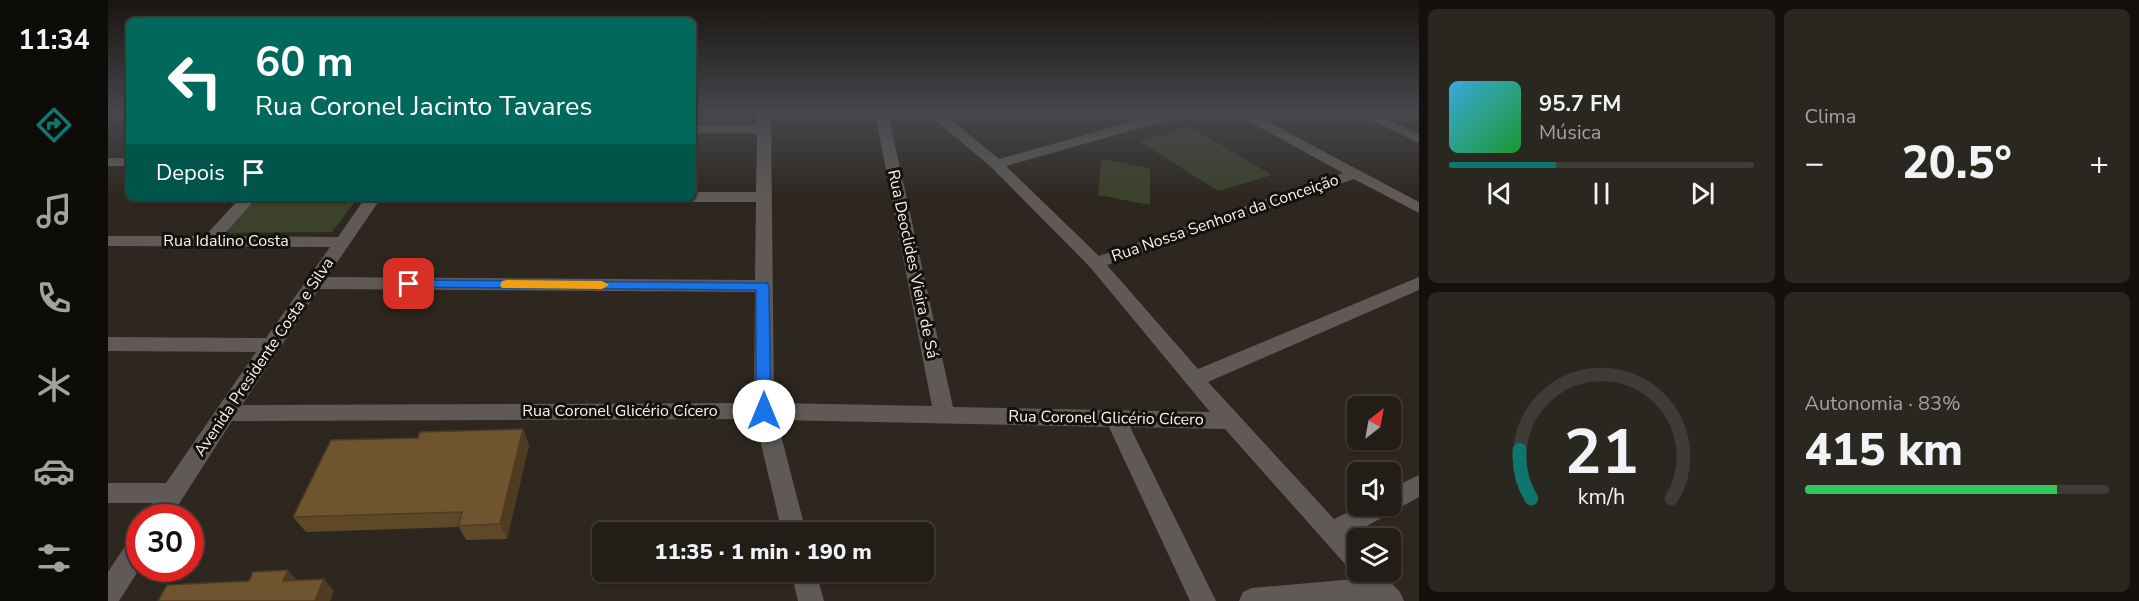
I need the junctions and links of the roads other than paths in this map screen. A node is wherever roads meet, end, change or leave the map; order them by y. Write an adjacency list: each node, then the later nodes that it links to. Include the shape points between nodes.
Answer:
1 (764, 141): 11 (street)
2 (888, 141): 27 (street, Rua Deoclides Vieira de Sá)
3 (969, 141): 8 (street)
4 (1075, 141): 8 (street)
5 (1293, 141): 9 (street)
6 (108, 162): 7 (street)
7 (126, 162)
8 (996, 164): 18 (street)
9 (1355, 174): 14 (street); 18 (street, Rua Nossa Senhora da Conceição)
10 (696, 197): 11 (street)
11 (764, 197): 21 (street)
12 (246, 201): 15 (street)
13 (372, 201): 17 (street, Avenida Presidente Costa e Silva)
14 (1419, 208)
15 (210, 240): 16 (street, Rua Idalino Costa); 17 (street, Rua Idalino Costa)
16 (108, 241)
17 (344, 242): 19 (street, Avenida Presidente Costa e Silva)
18 (1096, 263): 24 (street)
19 (315, 283): 21 (street); 23 (street, Avenida Presidente Costa e Silva)
20 (1419, 283): 24 (street)
21 (763, 286): 25 (street)
22 (108, 344): 23 (street)
23 (271, 345): 26 (street, Avenida Presidente Costa e Silva)
24 (1195, 379): 29 (street)
25 (764, 411): 26 (street, Rua Coronel Glicério Cícero); 27 (street, Rua Coronel Glicério Cícero); 36 (street)
26 (226, 413): 32 (street, Avenida Presidente Costa e Silva)
27 (944, 414): 28 (street, Rua Coronel Glicério Cícero)
28 (1114, 418): 29 (street, Rua Coronel Glicério Cícero); 44 (street)
29 (1230, 421): 37 (street)
30 (1419, 485): 33 (street)
31 (108, 493): 32 (street)
32 (171, 494): 34 (street, Avenida Presidente Costa e Silva)
33 (1401, 495)
34 (165, 504)
35 (1363, 516): 37 (street)
36 (792, 522)
37 (1332, 533): 38 (street)
38 (1347, 550)
39 (126, 567): 42 (street)
40 (806, 582): 43 (street)
41 (1378, 587): 45 (street)
42 (108, 595)
43 (811, 601)
44 (1203, 601)
45 (1252, 601)

